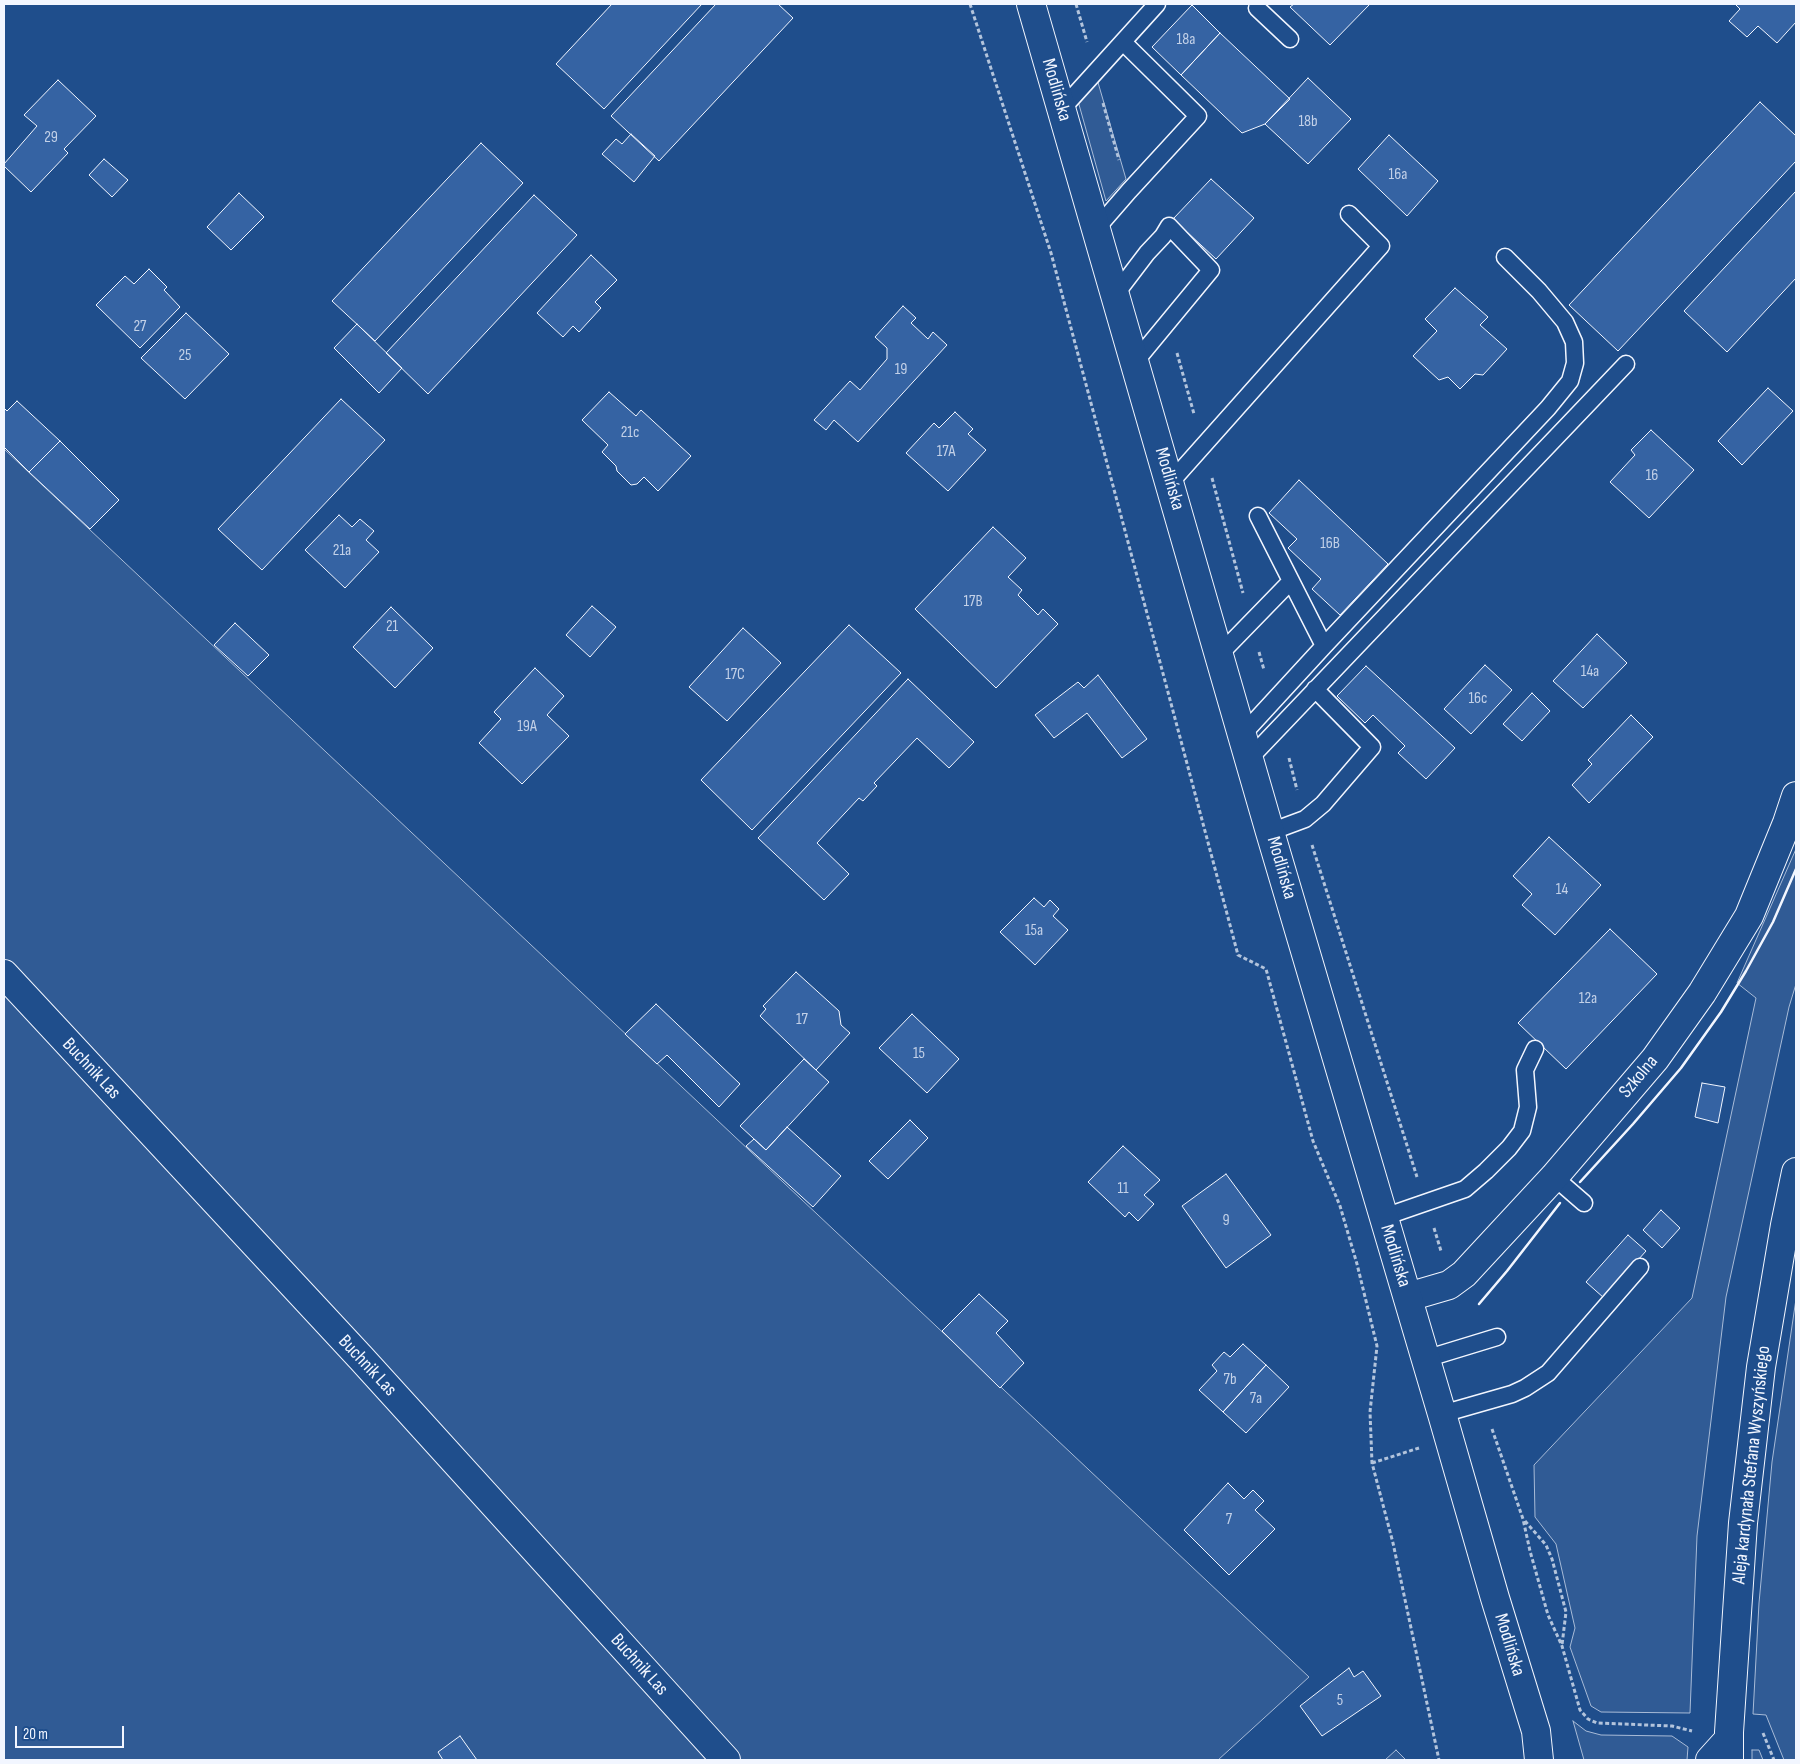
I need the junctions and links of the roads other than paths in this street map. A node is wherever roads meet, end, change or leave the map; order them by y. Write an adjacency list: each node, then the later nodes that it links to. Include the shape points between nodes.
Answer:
1 (1031, 4): 6 (main road, Modlińska)
2 (1157, 4): 5 (lane)
3 (1257, 5): 4 (lane)
4 (1290, 38)
5 (1123, 42): 6 (lane); 8 (lane, via 1198,116)
6 (1061, 110): 8 (main road, Modlińska)
7 (1349, 214): 13 (lane, via 1381,246)
8 (1096, 229): 10 (main road, Modlińska)
9 (1505, 257): 16 (lane, via 1565,322 1574,342 1575,362 1570,381)
10 (1115, 295): 11 (main road, Modlińska); 11 (lane, via 1169,226 1211,270)
11 (1135, 362): 13 (main road, Modlińska)
12 (1626, 364): 18 (lane)
13 (1170, 483): 17 (main road, Modlińska)
14 (1258, 516): 15 (lane)
15 (1291, 581): 16 (lane); 17 (lane)
16 (1324, 646): 19 (lane)
17 (1219, 655): 19 (main road, Modlińska)
18 (1315, 689): 19 (lane); 21 (lane, via 1372,747 1323,804 1305,819)
19 (1246, 746): 21 (main road, Modlińska)
20 (1796, 796): 25 (main road, Szkolna, via 1749,916 1702,993 1654,1059)
21 (1270, 832): 27 (main road, Modlińska)
22 (4, 974): 35 (main road, Buchnik Las, via 354,1351)
23 (1535, 1050): 27 (lane, via 1525,1070 1528,1107 1522,1131 1509,1148 1465,1189)
24 (1796, 1172): 34 (main road, Aleja kardynała Stefana Wyszyńskiego, via 1761,1367 1743,1523)
25 (1554, 1177): 26 (lane); 29 (main road, Szkolna, via 1464,1274 1449,1285)
26 (1584, 1203)
27 (1384, 1217): 29 (main road, Modlińska)
28 (1640, 1267): 32 (lane, via 1548,1373 1512,1394)
29 (1408, 1297): 31 (main road, Modlińska)
30 (1497, 1337): 31 (lane)
31 (1425, 1359): 32 (main road, Modlińska)
32 (1442, 1414): 33 (main road, Modlińska)
33 (1536, 1731): 36 (main road, Modlińska); 37 (main road, Modlińska)
34 (1729, 1744): 38 (main road)
35 (726, 1760)
36 (1540, 1760)
37 (1555, 1760)
38 (1710, 1760)

